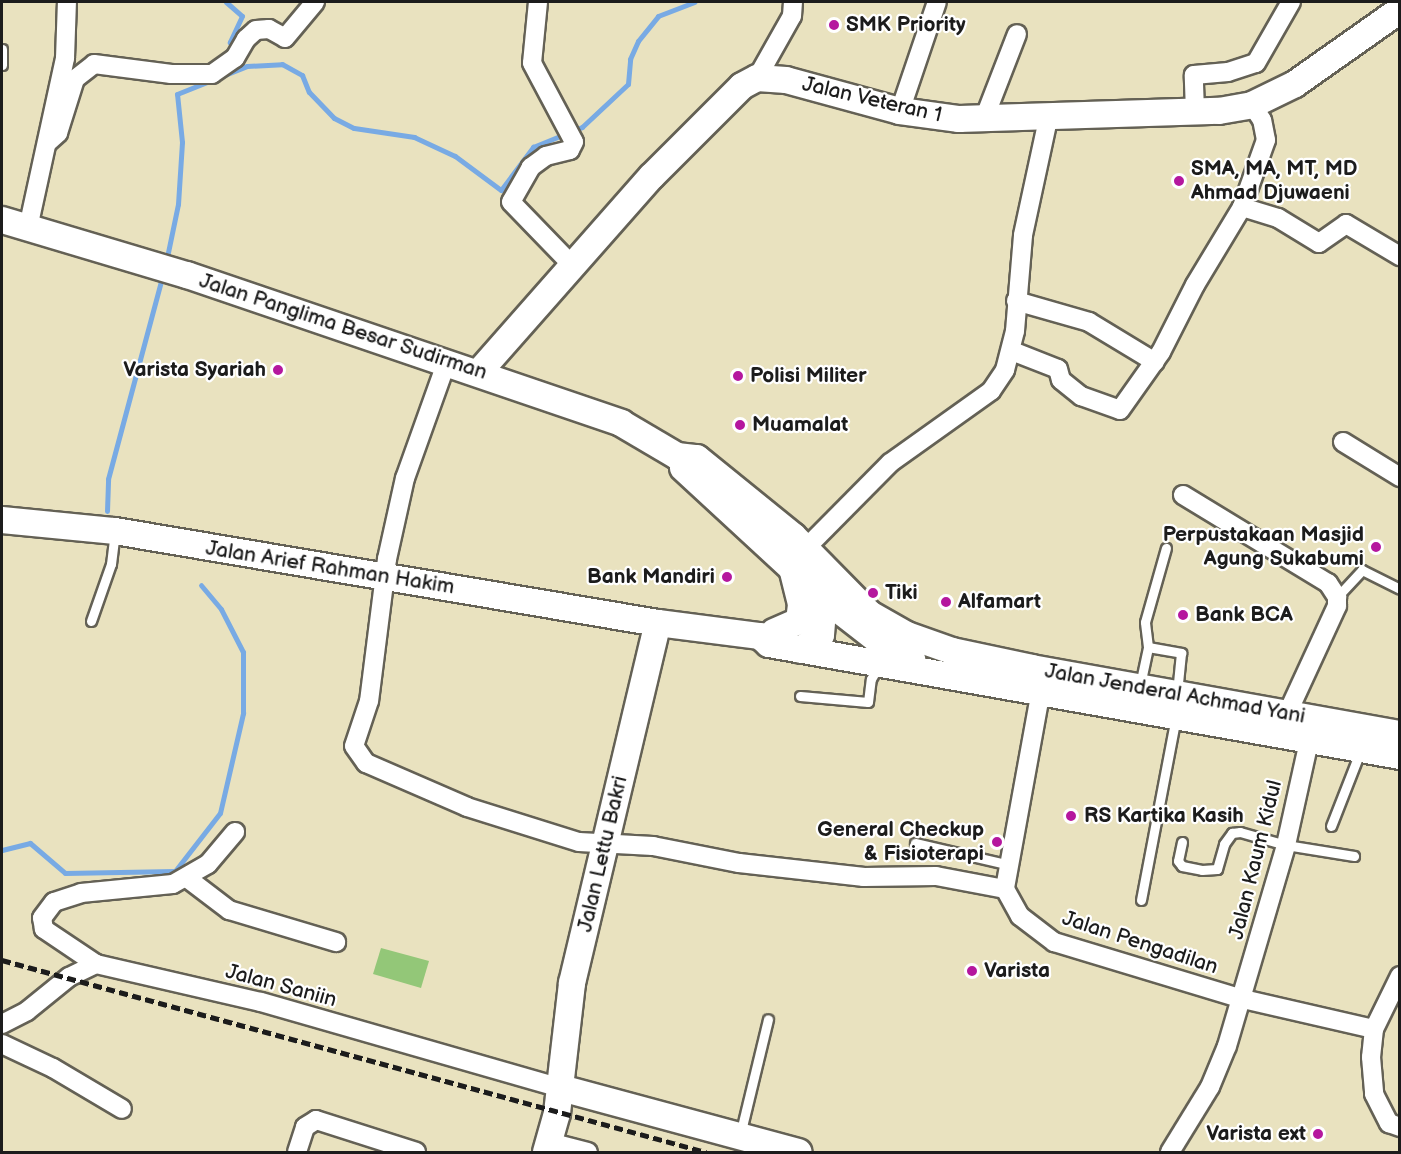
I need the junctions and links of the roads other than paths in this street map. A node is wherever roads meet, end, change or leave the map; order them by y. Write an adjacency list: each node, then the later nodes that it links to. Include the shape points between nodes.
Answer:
1 (67, 2): 17 (street, via 65,58)
2 (315, 2): 17 (street, via 285,38 269,29 256,30 235,58 212,74 171,74 94,64 75,79 58,133)
3 (538, 2): 22 (street, via 532,63 573,142 570,150 546,156 531,167 511,202)
4 (793, 2): 11 (street, via 792,16)
5 (938, 2): 13 (street)
6 (1291, 2): 14 (street, via 1256,63 1228,72 1194,75)
7 (1400, 10): 12 (main road, Jalan Veteran 1, via 1317,70)
8 (1017, 34): 15 (street)
9 (2, 49): 10 (lane)
10 (2, 65)
11 (757, 78): 13 (main road, Jalan Veteran 1, via 786,80); 22 (main road, via 742,86 652,176)
12 (1252, 105): 14 (main road, Jalan Veteran 1); 18 (street, via 1262,120 1266,140)
13 (900, 111): 15 (main road, Jalan Veteran 1)
14 (1195, 112): 16 (main road, Jalan Veteran 1)
15 (984, 119): 16 (main road, Jalan Veteran 1)
16 (1048, 119): 23 (street, via 1023,235)
17 (47, 143): 20 (street)
18 (1242, 207): 21 (street, via 1278,218 1319,243 1346,224); 26 (street)
19 (2, 220): 20 (main road, Jalan Panglima Besar Sudirman)
20 (27, 228): 25 (main road, Jalan Panglima Besar Sudirman, via 187,275)
21 (1400, 256)
22 (572, 265): 27 (main road)
23 (1016, 301): 24 (street); 26 (street, via 1089,321)
24 (1012, 351): 26 (street, via 1058,369 1061,380 1081,396 1118,411); 35 (street, via 991,391 891,463)
25 (447, 361): 27 (main road, Jalan Panglima Besar Sudirman); 37 (street, via 405,478 387,559)
26 (1155, 362)
27 (479, 372): 29 (main road, Jalan Panglima Besar Sudirman, via 621,423)
28 (1343, 442): 30 (street)
29 (677, 456): 35 (main road, Jalan Panglima Besar Sudirman, via 697,458 745,494); 36 (main road, Jalan Panglima Besar Sudirman, via 684,470 713,492)
30 (1400, 477)
31 (1183, 495): 39 (street, via 1328,583)
32 (2, 520): 33 (main road, Jalan Arief Rahman Hakim)
33 (116, 531): 37 (main road, Jalan Arief Rahman Hakim); 41 (lane, via 111,564)
34 (1166, 548): 45 (lane, via 1145,622)
35 (812, 556): 40 (main road); 47 (main road, Jalan Panglima Besar Sudirman, via 870,614)
36 (793, 571): 40 (main road, Jalan Panglima Besar Sudirman); 43 (main road, via 801,604 799,621)
37 (388, 576): 42 (main road, Jalan Arief Rahman Hakim); 63 (street, via 369,701 356,735 356,754 375,770 467,807)
38 (1400, 589): 39 (lane, via 1362,570)
39 (1337, 597): 53 (street, via 1337,606)
40 (826, 600): 44 (main road); 46 (main road, Jalan Panglima Besar Sudirman)
41 (91, 621)
42 (658, 623): 43 (main road, Jalan Arief Rahman Hakim); 63 (main road, Jalan Lettu Bakri)
43 (767, 634): 44 (main road, Jalan Arief Rahman Hakim)
44 (810, 644): 46 (main road, Jalan Arief Rahman Hakim)
45 (1148, 647): 48 (lane); 52 (lane, via 1180,653)
46 (876, 662): 47 (main road, Jalan Panglima Besar Sudirman); 51 (lane, via 868,702)
47 (952, 663): 49 (main road, Jalan Jenderal Achmad Yani); 50 (main road, Jalan Jenderal Achmad Yani)
48 (1140, 687): 50 (main road, Jalan Jenderal Achmad Yani); 52 (main road, Jalan Jenderal Achmad Yani)
49 (1041, 690): 50 (main road, Jalan Jenderal Achmad Yani); 65 (street)
50 (1102, 691): 52 (main road, Jalan Jenderal Achmad Yani)
51 (800, 696)
52 (1176, 704): 53 (main road, Jalan Jenderal Achmad Yani); 55 (main road, Jalan Jenderal Achmad Yani); 68 (lane)
53 (1287, 714): 54 (main road, Jalan Jenderal Achmad Yani)
54 (1400, 734)
55 (1309, 741): 56 (main road, Jalan Jenderal Achmad Yani); 62 (street, Jalan Kaum Kidul)
56 (1360, 750): 57 (main road, Jalan Jenderal Achmad Yani); 58 (lane)
57 (1400, 756)
58 (1331, 826)
59 (235, 832): 66 (street, Jalan Saniin, via 208,864)
60 (1182, 842): 62 (lane, via 1178,861 1182,866 1202,870 1217,869 1224,844 1233,833)
61 (915, 843): 65 (lane)
62 (1286, 845): 64 (lane); 72 (street, Jalan Kaum Kidul)
63 (605, 846): 67 (street, via 653,846 739,863 864,877 936,876); 77 (main road, Jalan Lettu Bakri, via 572,984)
64 (1354, 856)
65 (1010, 865): 67 (street)
66 (187, 878): 69 (street, via 229,910); 70 (street, Jalan Saniin, via 159,887 69,895 54,902 42,918 44,929)
67 (1005, 889): 72 (street, Jalan Pengadilan, via 1020,916 1054,942)
68 (1141, 900)
69 (336, 942)
70 (96, 963): 74 (street); 77 (street, Jalan Saniin, via 261,1002)
71 (1400, 976): 75 (street)
72 (1243, 999): 75 (street, Jalan Pengadilan); 86 (street, Jalan Kaum Kidul, via 1210,1087)
73 (768, 1019): 80 (lane)
74 (2, 1024)
75 (1374, 1029): 79 (street, via 1374,1094 1389,1123)
76 (2, 1044): 78 (street)
77 (561, 1088): 80 (main road); 81 (main road, Jalan Lettu Bakri)
78 (122, 1109)
79 (1400, 1127)
80 (739, 1138): 85 (main road)
81 (548, 1147): 84 (street)
82 (297, 1152): 83 (street, via 305,1127 316,1120)
83 (416, 1152)
84 (588, 1152)
85 (799, 1152)
86 (1170, 1152)

